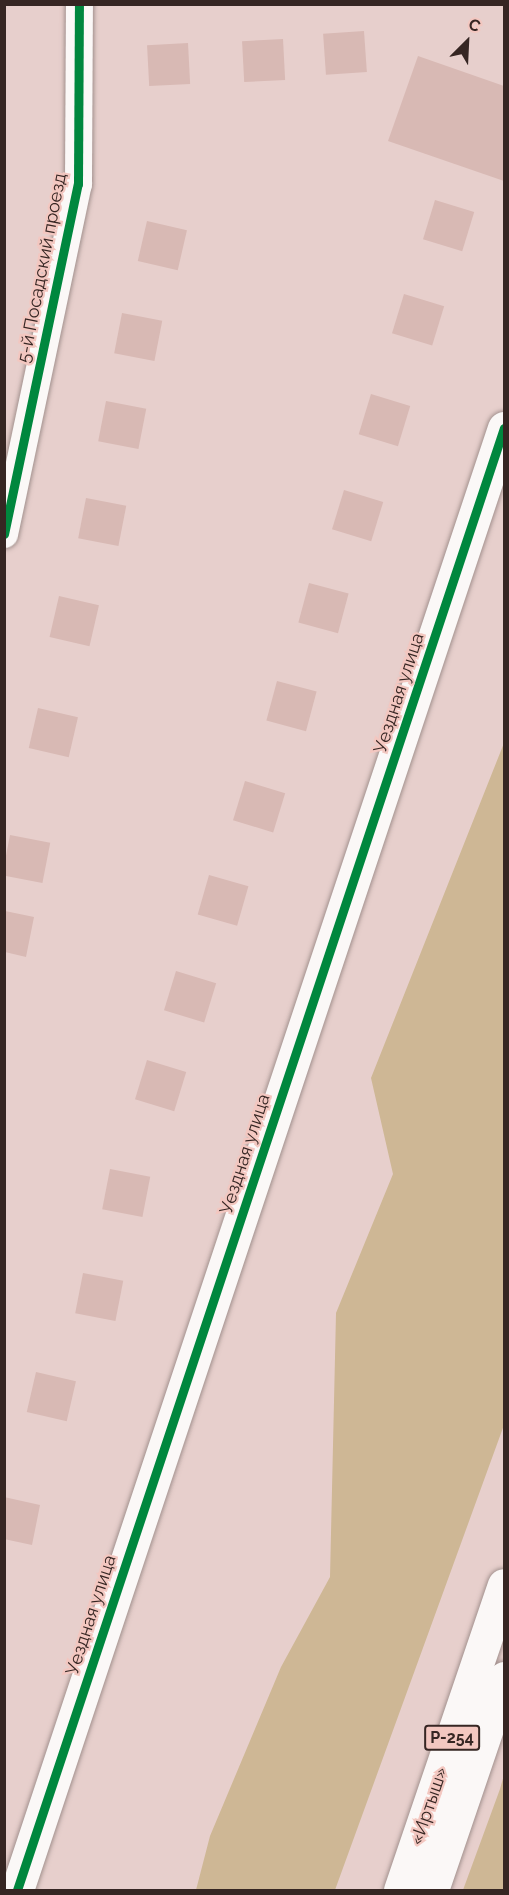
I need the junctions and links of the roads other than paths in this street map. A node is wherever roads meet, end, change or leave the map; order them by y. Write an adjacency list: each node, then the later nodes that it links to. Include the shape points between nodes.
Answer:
1 (79, 4): 3 (street, 5-й Посадский проезд, via 78,184)
2 (504, 428): 6 (main road, Уездная улица)
3 (4, 534)
4 (504, 1585): 7 (main road, «Иртыш» / Р-254)
5 (504, 1678): 8 (main road, «Иртыш» / Р-254)
6 (17, 1890)
7 (400, 1890)
8 (432, 1890)

